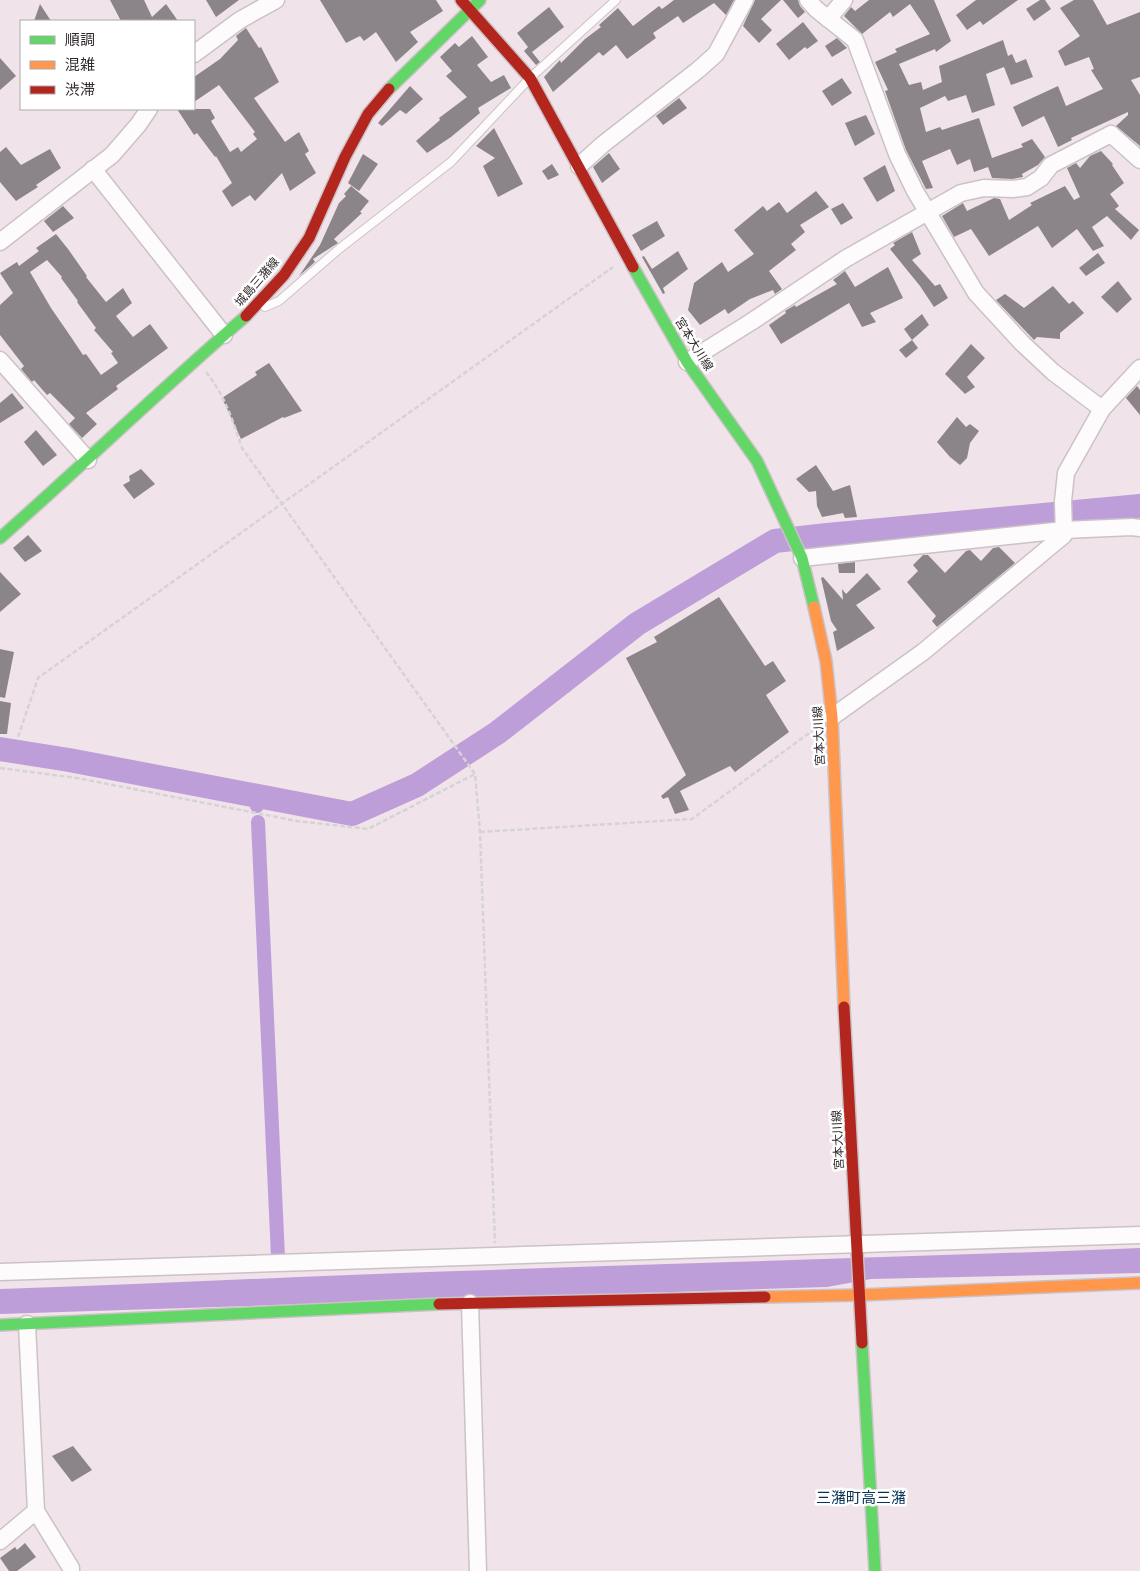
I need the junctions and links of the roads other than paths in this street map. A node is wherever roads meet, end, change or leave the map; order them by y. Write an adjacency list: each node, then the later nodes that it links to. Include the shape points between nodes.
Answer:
1 (276, 0): 10 (street, via 240,20)
2 (461, 0): 8 (main road, 宮本大川線)
3 (480, 0): 8 (main road, 城島三潴線)
4 (616, 0): 11 (lane)
5 (745, 0): 14 (street, via 716,54)
6 (808, 0): 9 (street)
7 (844, 0): 9 (street)
8 (470, 9): 11 (main road, 宮本大川線); 18 (main road, 城島三潴線, via 392,85 368,114 344,157 309,238 284,275)
9 (828, 19): 16 (street, via 855,40 897,154)
10 (195, 53)
11 (530, 78): 14 (main road, 宮本大川線); 18 (lane, via 451,162 339,249 279,301)
12 (148, 110): 15 (street, via 112,155)
13 (1136, 150): 16 (street, via 1110,134 1052,165 1041,178 1027,186 984,188 961,193)
14 (579, 166): 21 (main road, 宮本大川線)
15 (93, 170): 17 (street); 19 (street)
16 (928, 212): 21 (street, via 845,259); 23 (street, via 976,293 1053,372)
17 (0, 242)
18 (246, 316): 19 (main road, 城島三潴線)
19 (224, 335): 24 (main road, 城島三潴線)
20 (0, 360): 24 (street)
21 (687, 362): 28 (main road, 宮本大川線, via 757,461)
22 (1140, 368): 23 (street)
23 (1102, 409): 26 (street, via 1066,473)
24 (88, 460): 27 (main road, 城島三潴線)
25 (1140, 528): 26 (street)
26 (1064, 530): 28 (street); 29 (street, via 1064,535 923,652)
27 (0, 538)
28 (800, 554): 29 (main road, 宮本大川線, via 826,662)
29 (832, 716): 31 (main road, 宮本大川線, via 844,1013)
30 (1140, 1235): 31 (street)
31 (859, 1250): 32 (street); 34 (main road, 宮本大川線)
32 (0, 1272)
33 (1140, 1283): 34 (main road)
34 (860, 1291): 35 (main road); 42 (main road, 宮本大川線)
35 (470, 1303): 36 (main road); 41 (street)
36 (27, 1324): 37 (main road); 38 (street)
37 (0, 1325)
38 (36, 1512): 39 (street); 40 (street)
39 (0, 1541)
40 (72, 1571)
41 (478, 1571)
42 (875, 1571)

